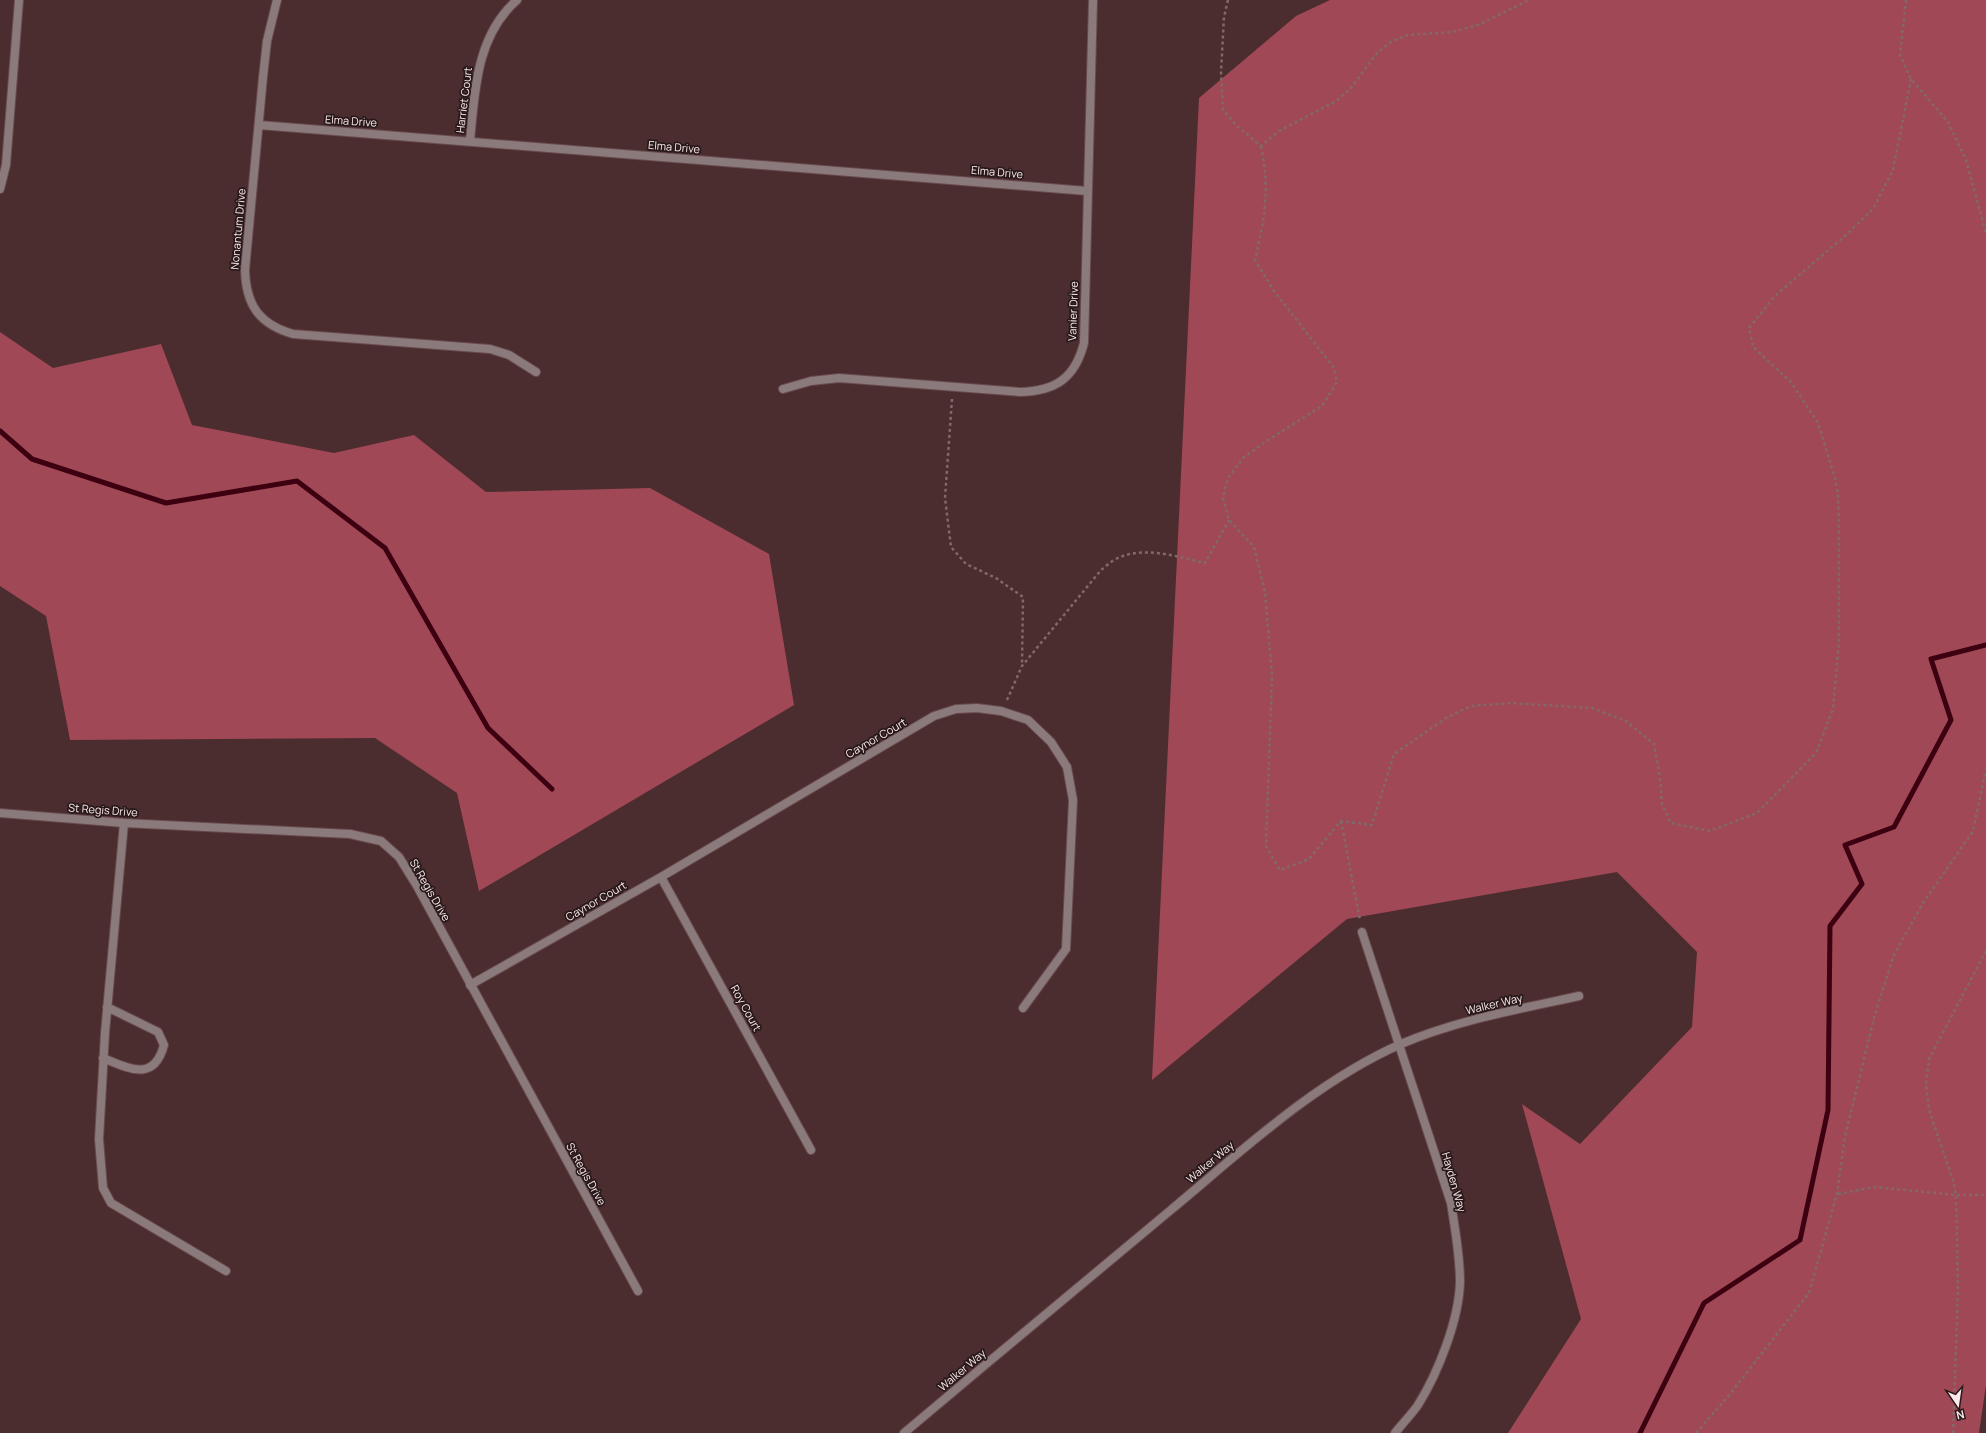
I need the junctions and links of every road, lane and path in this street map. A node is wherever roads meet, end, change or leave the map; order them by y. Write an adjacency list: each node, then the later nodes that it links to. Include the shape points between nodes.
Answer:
1 (18, 0): 12 (street, via 6,165)
2 (277, 0): 9 (street, Nonantum Drive, via 267,41)
3 (517, 0): 10 (street, Harriet Court, via 502,16 481,58 476,78)
4 (1092, 0): 13 (street, Vanier Drive)
5 (1228, 0): 11 (path, via 1224,17 1221,72 1223,110)
6 (1529, 0): 11 (path, via 1478,25 1452,32 1408,35 1392,41 1377,53 1351,88 1336,101 1279,131)
7 (1906, 0): 8 (path, via 1900,55)
8 (1911, 79): 14 (path, via 1948,122 1966,160); 23 (path, via 1893,170 1873,209 1846,236 1775,296 1749,328 1753,347 1791,382 1818,423 1838,495 1839,641 1834,709 1816,753 1757,813 1710,831 1671,823 1662,804 1654,744 1626,721 1592,708 1511,703 1471,706 1446,718 1394,754 1372,825)
9 (259, 125): 10 (street, Elma Drive); 15 (street, Nonantum Drive, via 245,281 251,304 268,324 293,334 490,349 508,355)
10 (470, 141): 13 (street, Elma Drive)
11 (1261, 146): 18 (path, via 1267,189 1264,220 1255,260 1274,291 1334,368 1337,382 1322,406 1243,458 1228,478 1223,498)
12 (0, 189)
13 (1087, 191): 16 (street, Vanier Drive, via 1084,343 1073,370 1062,381 1049,388 1035,391)
14 (1986, 234)
15 (536, 372)
16 (953, 387): 17 (street, Vanier Drive, via 839,378 810,381); 19 (path, via 945,498 951,547 966,564 996,578 1023,597)
17 (784, 390)
18 (1229, 520): 19 (path, via 1205,563 1164,554 1137,553 1116,558 1101,570); 23 (path, via 1254,548 1265,592 1272,675 1266,846 1280,870 1309,859)
19 (1022, 666): 20 (path)
20 (1001, 711): 25 (street, Caynor Court, via 956,709 934,716); 31 (street, Caynor Court, via 1028,720 1051,742 1067,767 1073,800 1066,949)
21 (1986, 769): 35 (path, via 1974,831 1923,903 1893,957 1874,1018 1845,1136)
22 (0, 813): 24 (street, St Regis Drive)
23 (1341, 821): 26 (path)
24 (124, 823): 28 (street, St Regis Drive, via 350,834 381,841 399,857 417,886); 30 (street)
25 (661, 877): 28 (street, Caynor Court); 34 (street, Roy Court)
26 (1362, 932): 32 (street, Hayden Way)
27 (1986, 950): 36 (path, via 1929,1059 1926,1083 1929,1110)
28 (470, 985): 39 (street, St Regis Drive)
29 (1579, 996): 32 (street, Walker Way, via 1473,1020)
30 (108, 1006): 33 (street); 33 (street, via 158,1032 164,1045 160,1059 150,1068 134,1070)
31 (1023, 1008)
32 (1400, 1045): 40 (street, Walker Way, via 1332,1082 1243,1149); 41 (street, Hayden Way, via 1451,1203 1458,1242 1460,1283 1452,1329 1440,1362 1418,1405)
33 (103, 1058): 38 (street, via 99,1140 102,1188 111,1203)
34 (811, 1150)
35 (1838, 1194): 36 (path, via 1874,1186); 42 (path, via 1809,1293)
36 (1956, 1195): 37 (path); 43 (path, via 1958,1290)
37 (1986, 1196)
38 (226, 1271)
39 (638, 1291)
40 (904, 1433)
41 (1395, 1433)
42 (1696, 1433)
43 (1953, 1433)

